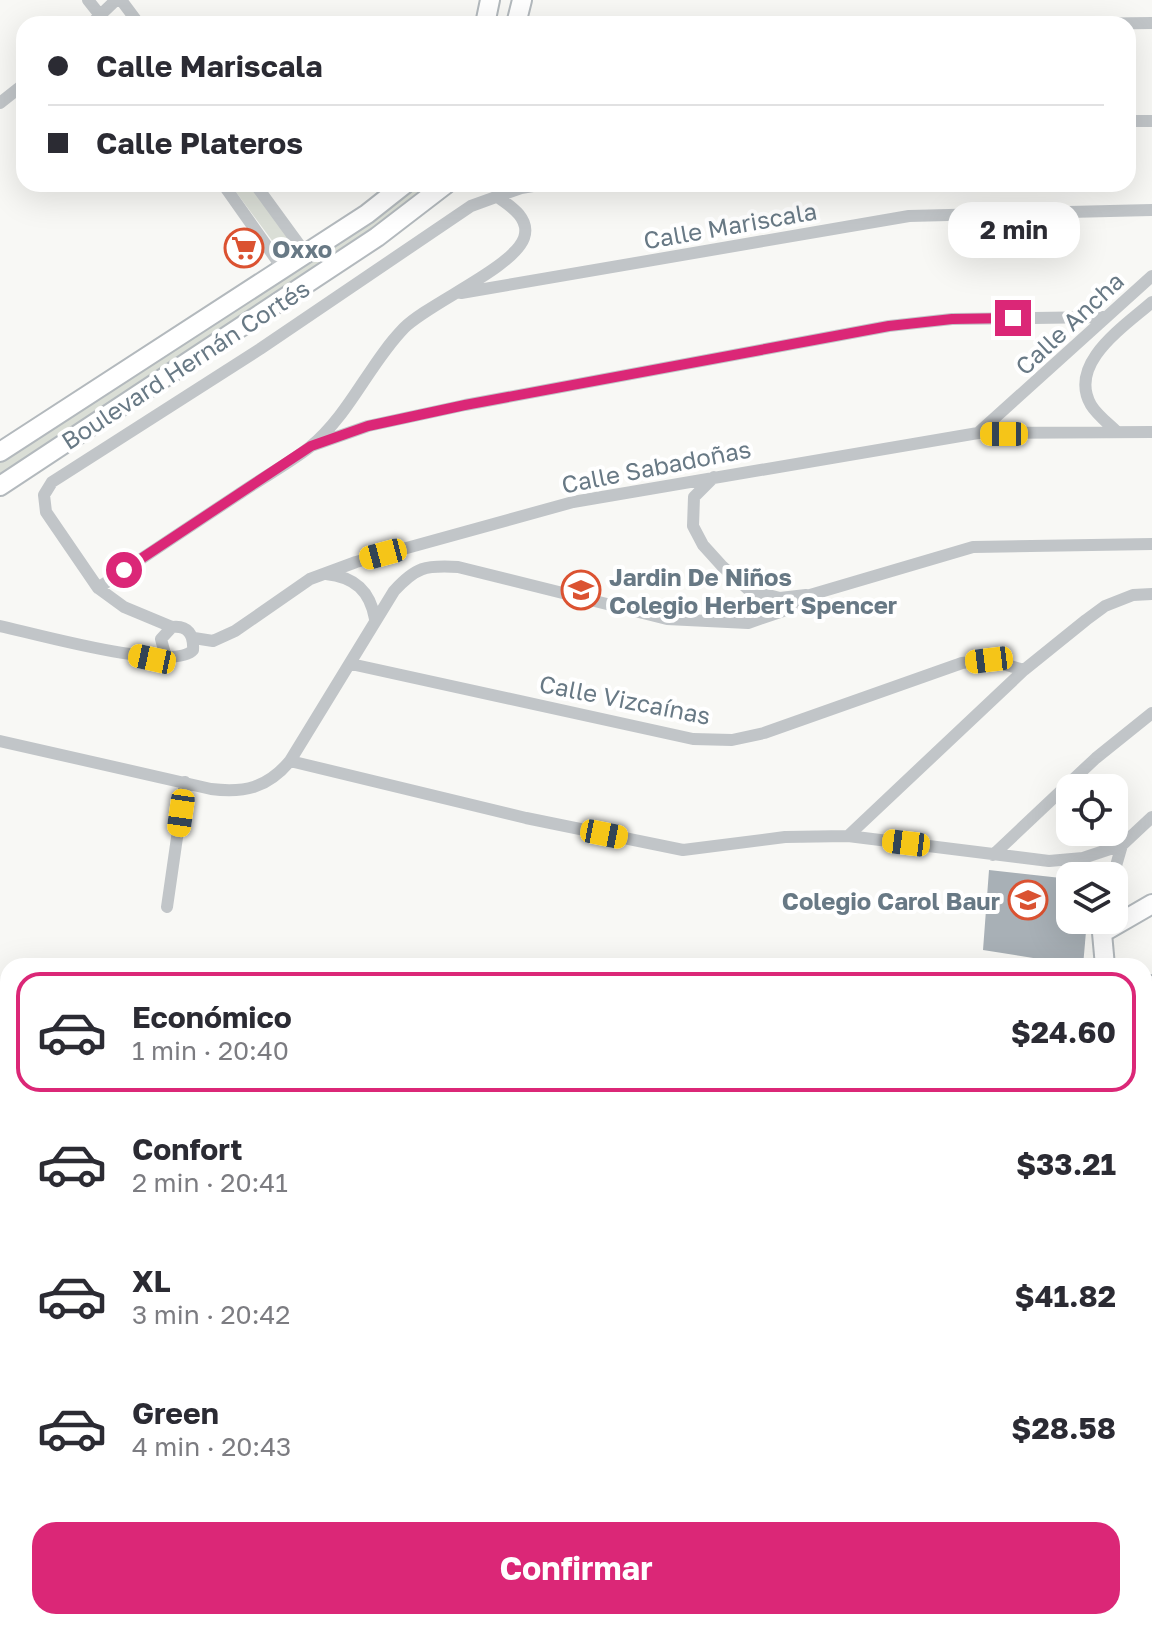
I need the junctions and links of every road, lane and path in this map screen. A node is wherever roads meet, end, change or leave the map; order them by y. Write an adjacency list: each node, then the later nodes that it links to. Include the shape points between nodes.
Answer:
1 (118, 0): 2 (street); 3 (street)
2 (104, 16)
3 (132, 16)
4 (16, 90): 5 (street)
5 (0, 103)
6 (229, 192): 14 (street)
7 (261, 192): 13 (street)
8 (394, 192): 13 (main road, Boulevard Hernán Cortés)
9 (436, 192): 27 (main road, Boulevard Hernán Cortés, via 377,237)
10 (512, 192): 11 (street)
11 (496, 196): 16 (street, via 520,215 525,236 518,248); 30 (street, via 471,206 52,482 44,495 46,512)
12 (1152, 210): 16 (street, Calle Mariscala, via 909,216)
13 (306, 254): 14 (main road, Boulevard Hernán Cortés)
14 (283, 269): 25 (main road, Boulevard Hernán Cortés)
15 (1152, 276): 20 (street, Calle Ancha)
16 (461, 293): 24 (street, via 432,306 404,328 343,412)
17 (1152, 302): 18 (street, Calle Ancha)
18 (1137, 316): 19 (street); 21 (street, Calle Ancha, via 1089,365 1085,385 1091,405)
19 (1152, 316)
20 (1104, 317): 23 (street, Calle Ancha); 24 (street, via 952,319 889,326 465,405 368,426)
21 (1117, 432): 22 (street, Calle Sabadoñas); 23 (street, Calle Sabadoñas)
22 (1152, 432)
23 (978, 433): 26 (street, Calle Sabadoñas)
24 (311, 446): 30 (street)
25 (0, 452)
26 (714, 477): 29 (street, Calle Sabadoñas, via 573,502); 32 (street, via 694,497 693,526 703,545 749,590 780,598)
27 (0, 486)
28 (1152, 544): 32 (street, via 973,547)
29 (323, 574): 33 (street, via 351,579 362,588 372,601); 36 (street, Calle Sabadoñas, via 235,631 213,641)
30 (98, 588): 35 (street, via 124,607)
31 (1152, 594): 39 (street, via 1105,606)
32 (810, 595): 33 (street, via 748,623 717,624 667,619 458,567 431,566 412,572)
33 (375, 619): 38 (street)
34 (0, 626): 37 (street, via 152,659)
35 (172, 627): 36 (street, via 188,630); 37 (street, via 161,639)
36 (194, 638): 37 (street, via 188,656)
37 (171, 658)
38 (351, 664): 39 (street, Calle Vizcaínas, via 693,739 732,740 962,663 989,660); 42 (street)
39 (1024, 670): 45 (street)
40 (1152, 713): 48 (street)
41 (0, 741): 43 (street)
42 (290, 761): 43 (street, via 259,788 233,791); 45 (street, via 683,850 785,837)
43 (185, 782): 50 (street)
44 (1152, 817): 46 (street)
45 (848, 836): 48 (street)
46 (1128, 839)
47 (1119, 846): 48 (street, via 1083,858 1049,861)
48 (993, 855)
49 (1152, 904): 51 (main road)
50 (167, 907)
51 (1128, 915)
52 (1103, 934): 53 (main road)
53 (1105, 958)

